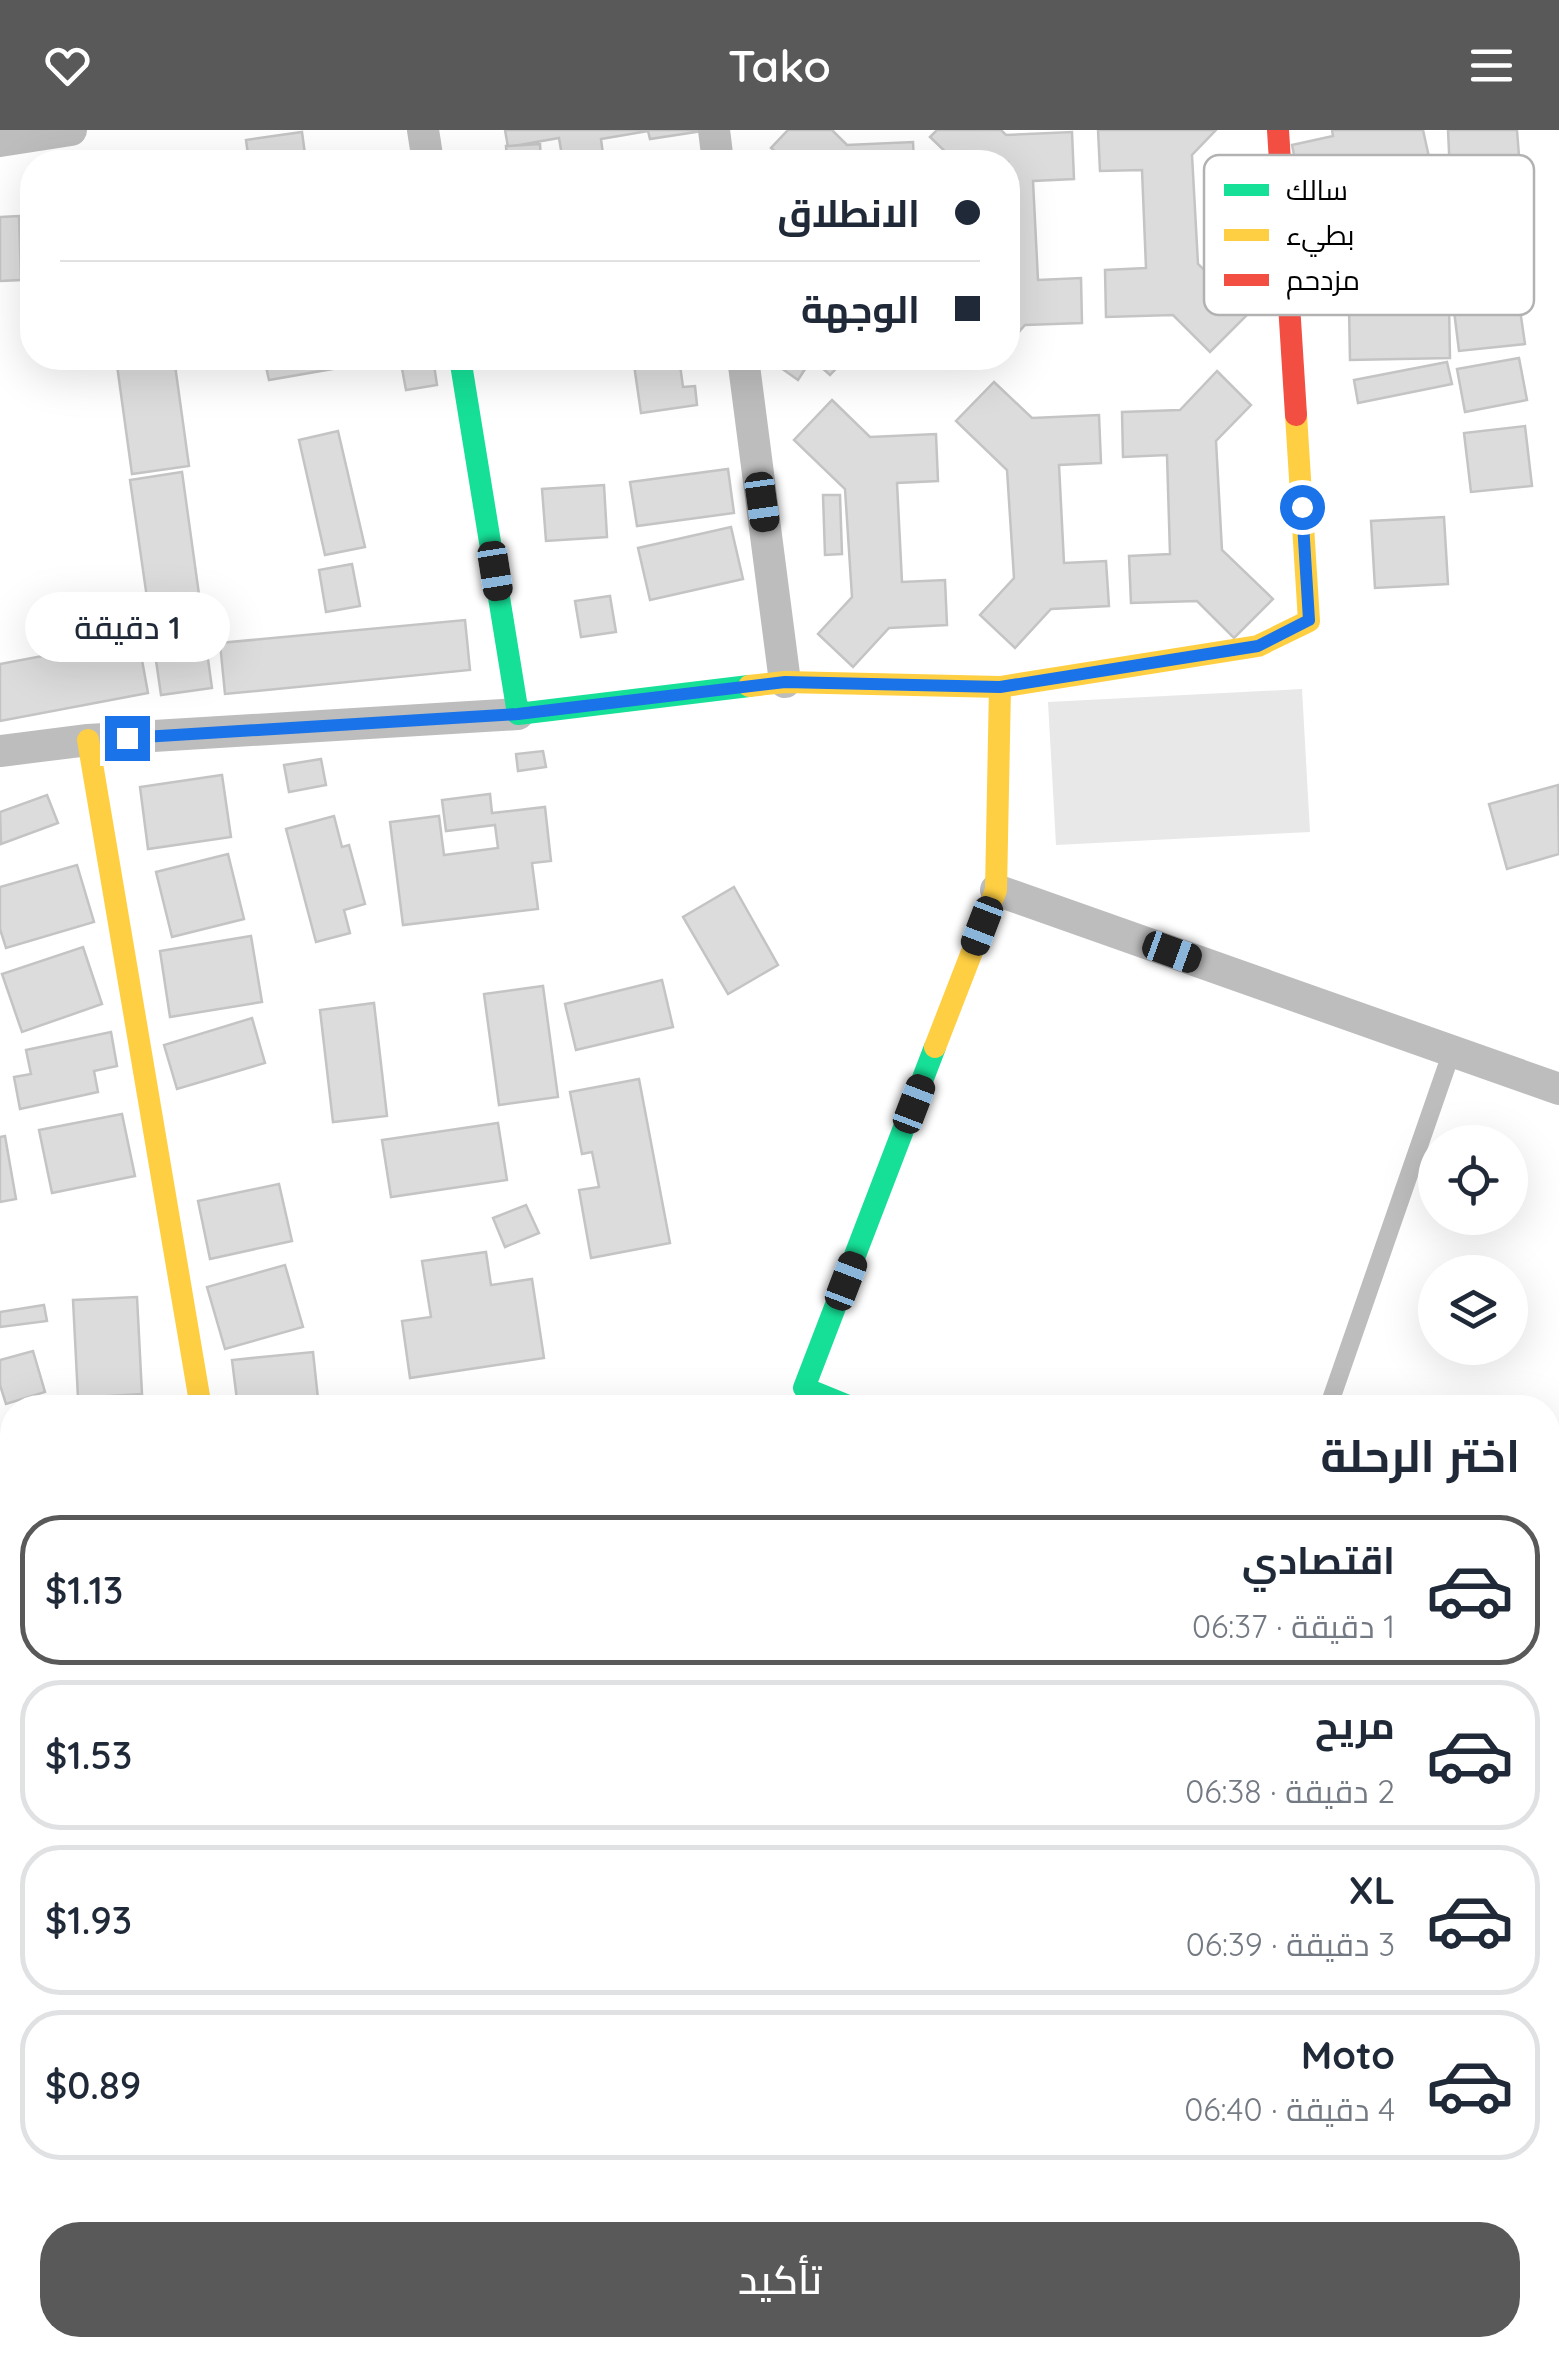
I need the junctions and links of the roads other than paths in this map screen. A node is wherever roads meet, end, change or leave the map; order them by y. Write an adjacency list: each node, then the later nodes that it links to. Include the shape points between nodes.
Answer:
1 (71, 130): 3 (street)
2 (1278, 130): 4 (street)
3 (0, 141)
4 (1280, 155)
5 (1290, 315): 9 (street, via 1309,620 1258,646)
6 (462, 370): 10 (street)
7 (745, 370): 8 (street)
8 (785, 682): 9 (street); 10 (street)
9 (1000, 687): 13 (street)
10 (518, 714): 11 (street)
11 (88, 740): 12 (street); 16 (street)
12 (0, 751)
13 (996, 890): 14 (street); 17 (street, via 804,1388)
14 (1452, 1052): 15 (street); 18 (lane)
15 (1559, 1089)
16 (200, 1395)
17 (821, 1395)
18 (1333, 1395)

